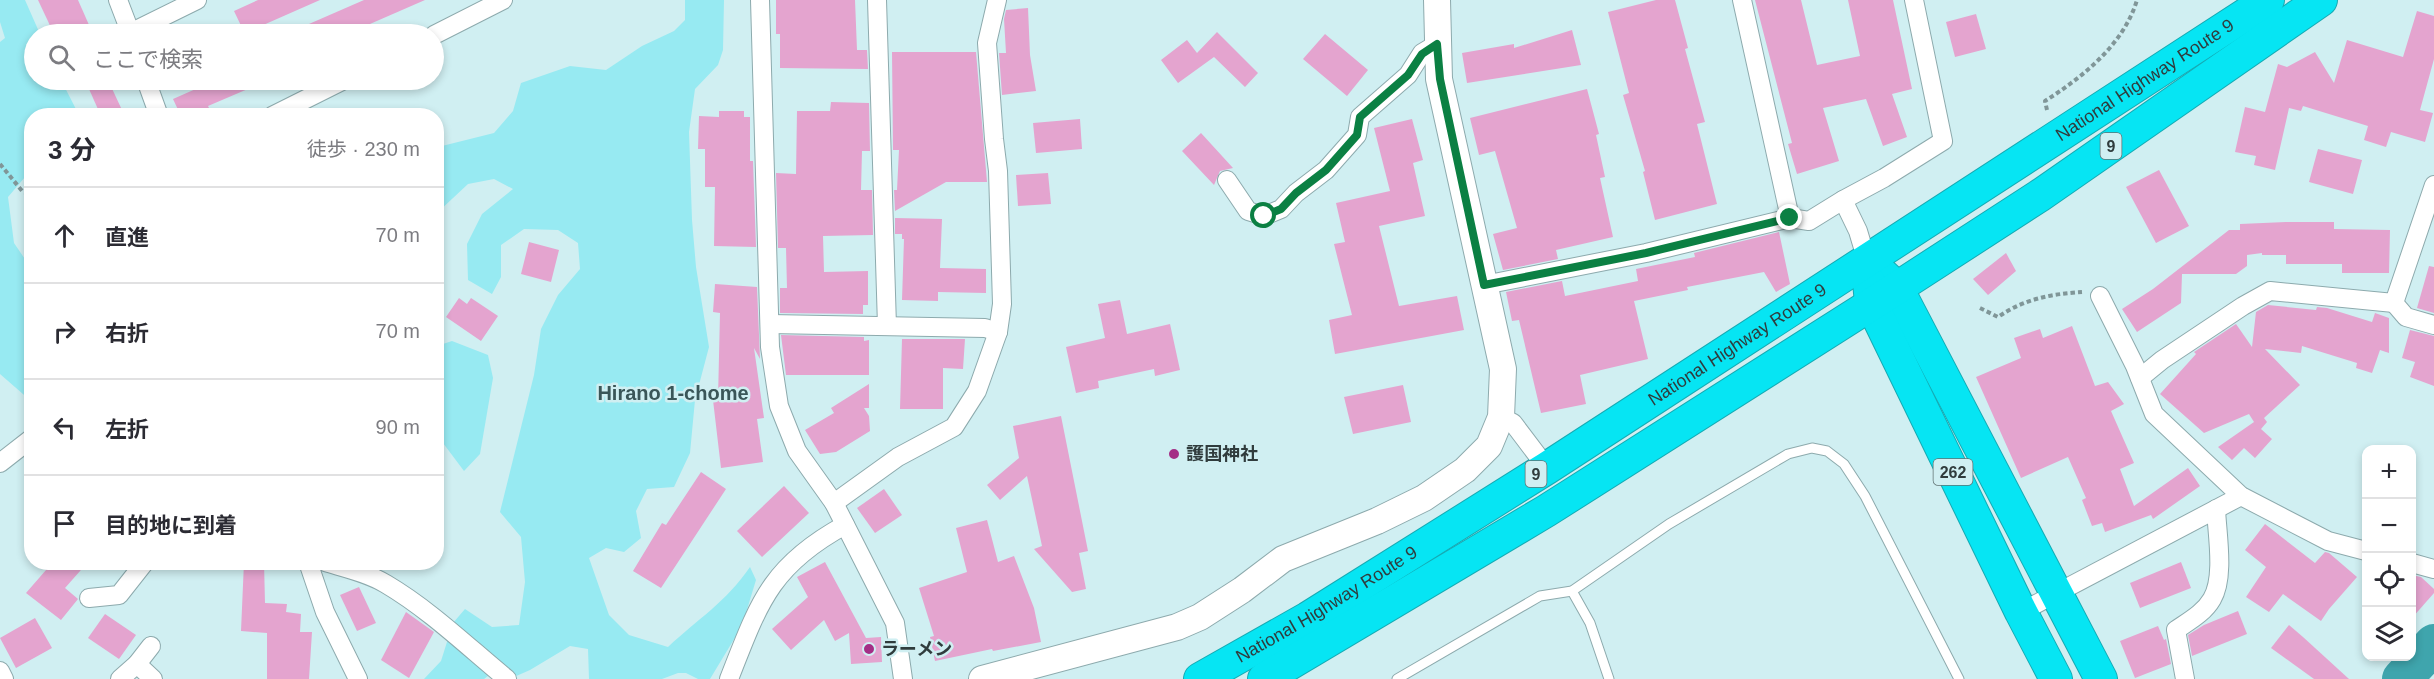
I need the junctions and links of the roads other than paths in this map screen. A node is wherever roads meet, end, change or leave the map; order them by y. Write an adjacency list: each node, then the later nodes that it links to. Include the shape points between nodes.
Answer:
1 (118, 0): 13 (street)
2 (197, 0): 14 (street)
3 (503, 0): 12 (street)
4 (760, 0): 30 (street)
5 (877, 0): 32 (street)
6 (997, 0): 33 (street, via 987,43 998,171 1002,304)
7 (1437, 0): 16 (street)
8 (1742, 0): 24 (street)
9 (1914, 0): 23 (street, via 1943,141)
10 (2268, 0): 25 (highway, National Highway Route 9 / 9)
11 (2321, 0): 27 (highway, National Highway Route 9 / 9, via 2039,196)
12 (473, 7): 15 (street)
13 (126, 24)
14 (150, 24)
15 (444, 28)
16 (1437, 44): 21 (street, via 1422,54 1408,75 1360,117 1357,135 1326,170 1281,209 1264,216 1248,211); 26 (street, via 1440,79)
17 (150, 90): 19 (street)
18 (324, 90): 20 (street)
19 (156, 108)
20 (288, 108)
21 (1227, 180)
22 (2434, 188): 29 (street)
23 (1843, 200): 24 (street, via 1809,221); 25 (street)
24 (1790, 218): 26 (street, via 1646,253)
25 (1867, 261): 27 (highway, 262); 38 (highway, National Highway Route 9 / 9)
26 (1484, 285): 35 (street, via 1503,369)
27 (1884, 296): 50 (highway, 262); 52 (highway, 262); 65 (highway, National Highway Route 9 / 9, via 1546,511)
28 (2100, 296): 34 (street)
29 (2394, 303): 31 (street, via 2406,317); 34 (street, via 2270,291)
30 (770, 324): 32 (street); 40 (street, via 779,406 797,451)
31 (2434, 325)
32 (887, 326): 33 (street, via 985,328)
33 (998, 332): 40 (street, via 977,391 954,427 898,457)
34 (2140, 378): 39 (street, via 2154,414)
35 (1501, 417): 38 (street, via 1513,423); 63 (street, via 1489,446 1465,470 1425,498 1283,559 1200,617 1115,645)
36 (24, 444): 37 (street)
37 (0, 463)
38 (1547, 468): 64 (highway, National Highway Route 9 / 9, via 1308,618)
39 (2241, 496): 41 (street); 43 (street, via 2328,541)
40 (834, 503): 42 (street)
41 (2216, 509): 50 (street); 71 (street, via 2220,569 2213,598 2176,630)
42 (845, 525): 61 (street, via 822,537 771,585); 62 (street, via 895,622)
43 (2362, 550)
44 (2416, 564): 45 (street)
45 (2434, 569)
46 (139, 570): 51 (street, via 119,595)
47 (317, 570): 59 (street, via 326,612)
48 (353, 570): 60 (street, via 385,583)
49 (1572, 591): 66 (lane, via 1540,596); 67 (lane, via 1590,623); 68 (lane, via 1669,524 1788,454 1812,448 1827,451 1844,464 1865,496)
50 (2057, 594): 52 (street); 70 (highway, 262)
51 (89, 598)
52 (2021, 612): 69 (highway, 262)
53 (151, 646): 54 (street)
54 (136, 664): 57 (street); 58 (street)
55 (0, 671): 56 (street)
56 (4, 679)
57 (120, 679)
58 (153, 679)
59 (358, 679)
60 (507, 679)
61 (729, 679)
62 (903, 679)
63 (982, 679)
64 (1200, 679)
65 (1264, 679)
66 (1396, 679)
67 (1609, 679)
68 (1959, 679)
69 (2056, 679)
70 (2101, 679)
71 (2185, 679)

